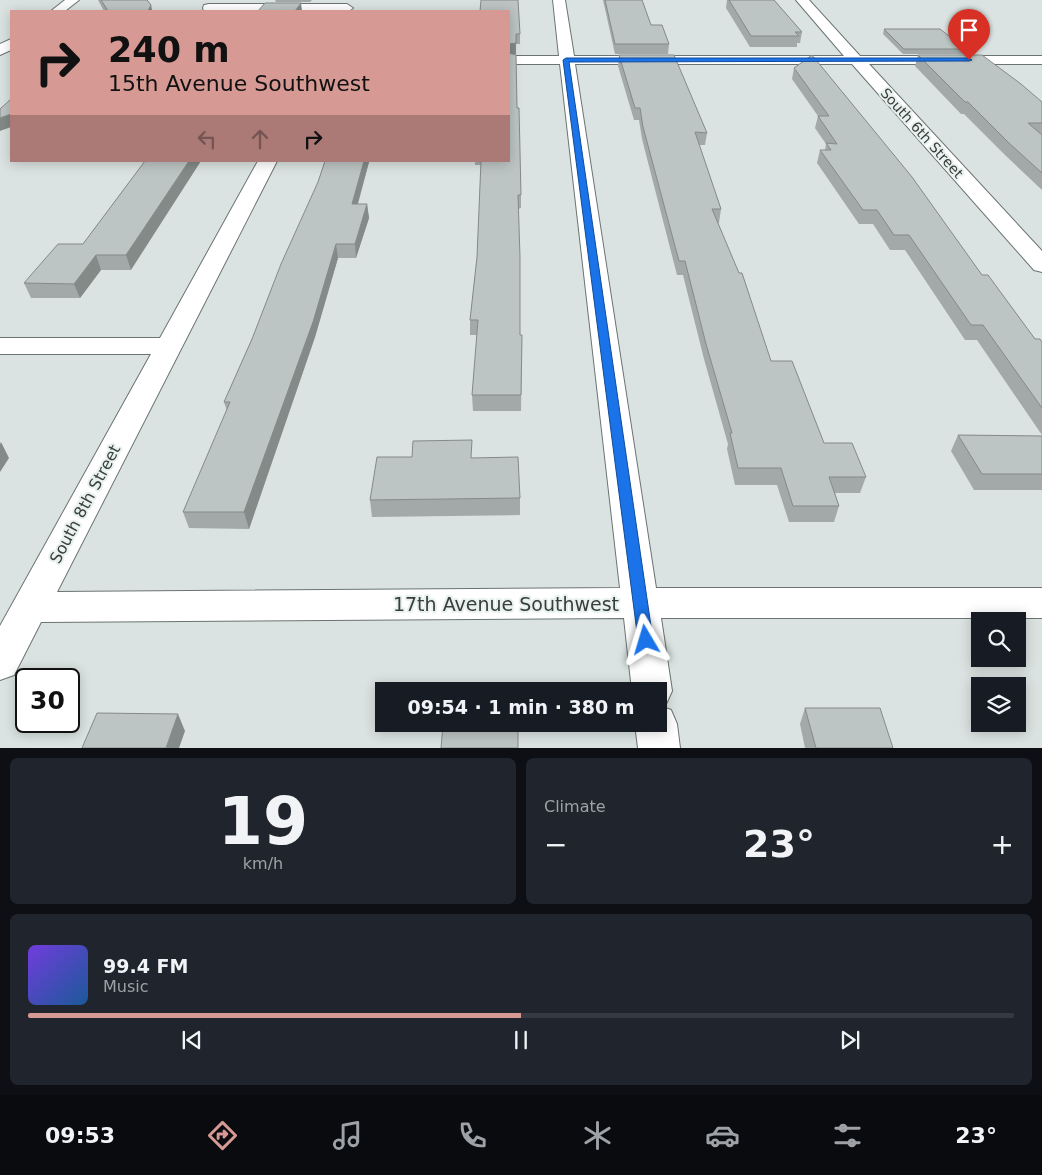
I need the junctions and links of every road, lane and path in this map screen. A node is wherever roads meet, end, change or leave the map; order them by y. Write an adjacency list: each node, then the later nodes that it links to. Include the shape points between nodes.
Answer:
1 (73, 0): 6 (street)
2 (559, 0): 8 (street)
3 (802, 0): 9 (street, South 6th Street)
4 (347, 6): 5 (street)
5 (209, 8)
6 (58, 10)
7 (510, 60): 8 (street)
8 (566, 60): 9 (street); 15 (street)
9 (855, 60): 10 (street); 12 (street, South 6th Street)
10 (1042, 60)
11 (267, 162): 14 (street, South 8th Street)
12 (1042, 265)
13 (0, 346): 14 (street)
14 (170, 346): 17 (street, South 8th Street)
15 (641, 603): 16 (street, 17th Avenue Southwest); 17 (street, 17th Avenue Southwest); 19 (street)
16 (1042, 603)
17 (30, 607): 18 (street, South 8th Street)
18 (0, 663)
19 (651, 682)
20 (657, 732): 21 (street)
21 (659, 748)

